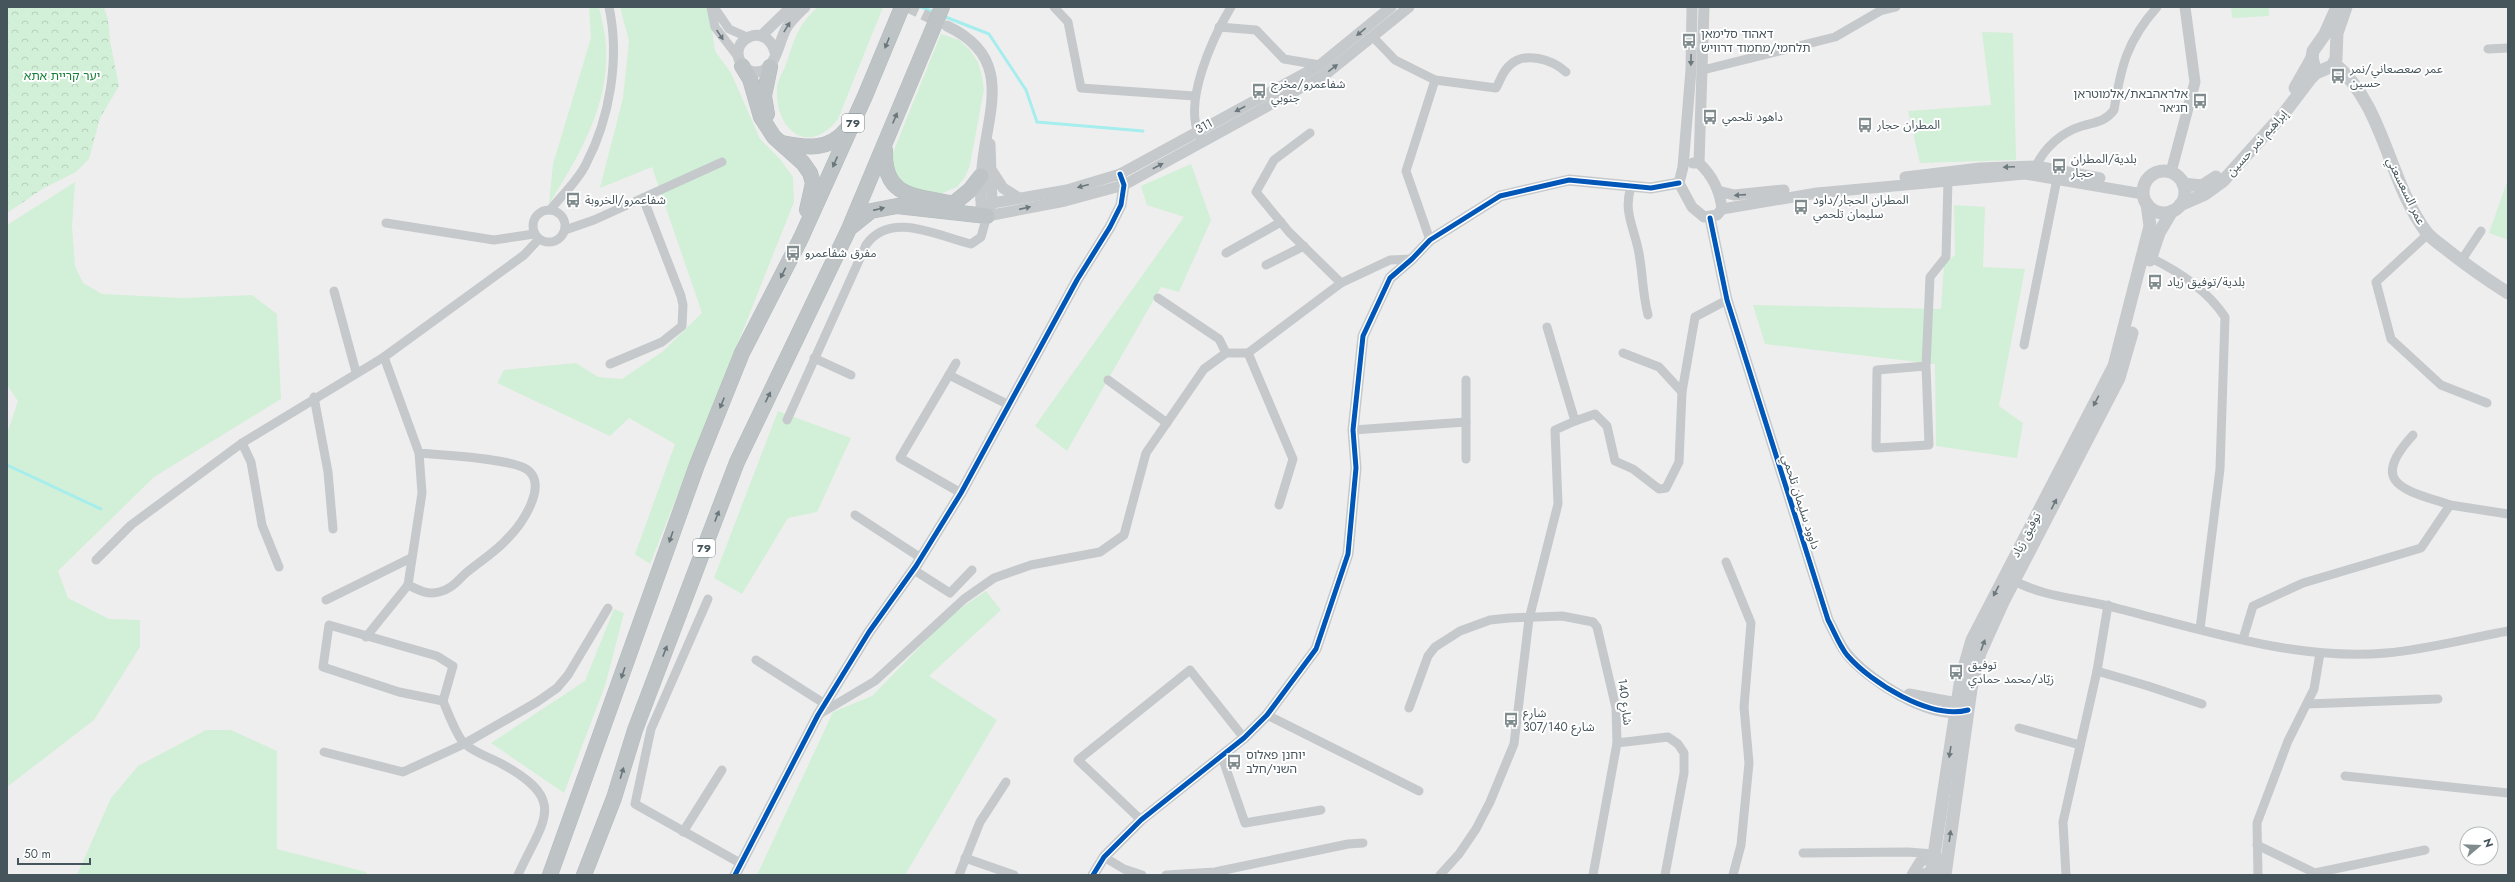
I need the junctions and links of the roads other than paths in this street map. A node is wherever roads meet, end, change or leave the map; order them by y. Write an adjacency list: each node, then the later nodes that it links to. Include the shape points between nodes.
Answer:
1 (609, 7): 62 (street, via 614,46 606,105 586,165)
2 (712, 7): 21 (street, via 729,29); 27 (street, one-way to 27, via 715,27)
3 (791, 7): 20 (street)
4 (806, 7): 25 (street, one-way to 4, via 786,28)
5 (902, 7): 34 (highway, 79, one-way to 34)
6 (942, 7): 40 (highway, 79, one-way to 6)
7 (1054, 7): 35 (street, via 1068,22 1081,88)
8 (1231, 7): 19 (street)
9 (1391, 7): 29 (street, 311, one-way to 29)
10 (1409, 7): 22 (street, 311)
11 (1692, 7): 45 (street, one-way to 45, via 1691,70)
12 (1704, 7): 31 (street)
13 (1896, 7): 31 (street, via 1880,11 1835,37)
14 (2158, 7): 44 (street, via 2140,26 2125,57 2114,110 2110,116 2105,120 2080,126 2058,138 2047,148)
15 (2185, 7): 47 (street, via 2195,82)
16 (2337, 7): 26 (main road, إبراهيم نمر حسين)
17 (2346, 7): 28 (main road, via 2337,33)
18 (947, 26): 46 (street, via 974,42 989,65 992,86)
19 (1219, 27): 29 (street, via 1256,30 1284,59); 35 (street)
20 (762, 36): 21 (street); 25 (street, via 771,42)
21 (747, 37): 27 (street, via 739,49)
22 (1373, 37): 33 (street, via 1395,60); 41 (street, 311, one-way to 22, via 1326,74)
23 (2508, 48): 24 (street)
24 (2488, 49)
25 (775, 52): 30 (street)
26 (2314, 53): 28 (main road, عمر السعسعني, via 2318,68); 28 (main road, via 2328,45); 52 (main road, إبراهيم نمر حسين, via 2295,87 2277,111 2213,180 2197,187)
27 (740, 62): 30 (street, via 753,72); 36 (highway, via 750,79 761,117)
28 (2332, 62): 60 (main road, إبراهيم نمر حسين, via 2310,79 2285,112 2223,181 2205,194); 69 (main road, عمر السعسعني, via 2352,80 2359,91 2404,191)
29 (1320, 65): 37 (street, 311, one-way to 37)
30 (770, 67): 36 (highway, via 764,96)
31 (1703, 70): 43 (street)
32 (1566, 72): 33 (street, via 1556,63 1546,59 1524,59 1509,65 1496,88)
33 (1435, 80): 72 (street, via 1406,171)
34 (865, 96): 39 (highway, via 849,125 835,141 812,148); 71 (highway, 79, one-way to 71)
35 (1194, 96): 37 (street)
36 (767, 125): 39 (highway)
37 (1197, 132): 41 (street); 48 (street, 311)
38 (1310, 133): 64 (street, via 1274,160 1256,192)
39 (780, 142): 71 (highway, via 803,163 810,172 813,183)
40 (885, 142): 58 (highway, via 885,168 895,187 912,195); 67 (highway, 79)
41 (1203, 142): 48 (street, 311, one-way to 41)
42 (722, 162): 56 (street)
43 (1699, 163): 45 (street); 54 (street, via 1708,171)
44 (2036, 166): 54 (street, one-way to 54, via 1980,168 1734,196); 55 (street)
45 (1683, 167): 51 (street)
46 (986, 172): 57 (street); 58 (highway); 59 (street)
47 (2171, 172): 52 (main road, via 2181,179); 55 (main road, via 2157,172 2151,175)
48 (1122, 179): 57 (street, 311, one-way to 57); 59 (street, 311, one-way to 48, via 1066,201); 103 (street, via 1121,205 1110,227)
49 (2057, 179): 50 (street, via 2025,174); 55 (street); 86 (street)
50 (1948, 180): 61 (street, via 1810,194); 94 (street, via 1946,257 1930,277)
51 (1679, 183): 53 (street, via 1651,188); 63 (street, via 1698,214)
52 (2183, 184): 60 (main road, via 2184,196)
53 (1631, 187): 72 (street, via 1569,180 1500,196); 84 (street, via 1627,208 1640,260 1641,286)
54 (1718, 191): 61 (street)
55 (2145, 195): 60 (main road, via 2159,212); 126 (main road, توفيق زياد, one-way to 126, via 2150,226 2114,366)
56 (643, 198): 66 (street); 93 (street, via 681,296 682,326 662,342)
57 (1019, 198): 59 (street, 311)
58 (953, 204): 59 (highway)
59 (987, 208): 67 (highway, one-way to 59, via 871,211 887,207 940,210); 91 (street, via 981,237 971,244 914,227 896,227 872,237)
60 (2176, 208): 75 (main road, توفيق زياد, via 2159,233)
61 (1722, 209): 63 (street, via 1717,216)
62 (550, 210): 66 (street, via 560,214 564,219); 70 (street, via 537,215 533,224)
63 (1710, 218): 83 (street, داوود سليمان تلحمي)
64 (1281, 222): 73 (street); 74 (street)
65 (386, 223): 70 (street, via 494,240)
66 (565, 230): 70 (street, via 554,242 549,243)
67 (848, 231): 161 (highway, 79, one-way to 67, via 635,730 737,462)
68 (2481, 231): 77 (street)
69 (2428, 234): 77 (main road, عمر السعسعني); 102 (street, via 2376,282 2392,340 2441,385)
70 (536, 236): 90 (street, via 524,255)
71 (801, 238): 177 (highway, 79, one-way to 177, via 742,353 696,465)
72 (1430, 240): 76 (street)
73 (1304, 246): 78 (street); 79 (street)
74 (1226, 253)
75 (2151, 258): 126 (main road, توفيق زياد, one-way to 75, via 2119,378); 133 (street, via 2183,276 2205,294 2225,317 2220,469)
76 (1412, 260): 79 (street, via 1390,260); 108 (street, via 1390,278 1363,336)
77 (2461, 261): 81 (main road, عمر السعسعني)
78 (1266, 265)
79 (1341, 283): 88 (street)
80 (334, 292): 95 (street)
81 (2508, 293)
82 (1158, 298): 87 (street, via 1219,339)
83 (1727, 300): 100 (street, via 1695,318); 146 (street, داوود سليمان تلحمي, via 1828,620 1846,654 1859,667 1886,686 1916,703)
84 (1648, 315)
85 (1547, 327): 105 (street)
86 (2024, 345)
87 (1226, 353): 88 (street); 107 (street, via 1204,369)
88 (1248, 353): 114 (street, via 1292,459)
89 (1623, 353): 100 (street, via 1659,367)
90 (384, 357): 95 (street); 111 (street)
91 (814, 358): 96 (street); 104 (street)
92 (956, 362): 97 (street)
93 (610, 364)
94 (1926, 366): 94 (street, via 1929,445 1876,448 1877,370)
95 (356, 372): 101 (street)
96 (851, 375)
97 (949, 375): 103 (street); 113 (street, via 900,458)
98 (1108, 380): 107 (street)
99 (1466, 380): 106 (street)
100 (1682, 392): 105 (street, via 1679,462 1666,488 1659,489 1632,469 1615,462 1607,426 1595,414)
101 (314, 398): 110 (street); 118 (street, via 328,472)
102 (2487, 403)
103 (1007, 404): 113 (street)
104 (787, 420)
105 (1575, 421): 132 (street, via 1555,430 1558,504)
106 (1466, 422): 108 (street); 112 (street)
107 (1167, 423): 147 (street, via 1146,452 1124,535 1100,552 1031,565 994,578 964,599 875,681)
108 (1353, 430): 148 (street, via 1356,468 1348,554 1316,649)
109 (2413, 435): 115 (street, via 2392,462 2394,478 2402,489)
110 (242, 443): 121 (street, via 131,525); 123 (street, via 251,462 262,525)
111 (419, 453): 119 (street, via 422,493); 127 (street, via 481,459 522,467 533,477 535,487 528,511 509,538 454,586 439,592 425,593)
112 (1466, 459)
113 (961, 493): 120 (street)
114 (1279, 505)
115 (2450, 505): 116 (street); 136 (street, via 2421,548 2303,583 2254,606)
116 (2508, 514)
117 (855, 515): 120 (street)
118 (333, 529)
119 (412, 558): 127 (street); 129 (street)
120 (921, 558): 124 (street)
121 (96, 560)
122 (1726, 562): 189 (street, via 1751,623 1744,707 1749,763 1741,846)
123 (279, 567)
124 (914, 570): 125 (street, via 950,593); 142 (street, via 869,632)
125 (972, 570)
126 (2009, 578): 130 (street, via 2047,595); 146 (main road, توفيق زياد)
127 (408, 585): 135 (street)
128 (708, 599): 164 (street, via 651,729 635,804)
129 (326, 600)
130 (2108, 606): 133 (street); 139 (street)
131 (608, 608): 152 (street, via 568,676 557,688)
132 (1529, 619): 145 (street, شارع 140, via 1490,620 1460,631 1435,647 1428,656); 151 (street, شارع 140, via 1562,616 1586,619 1597,627 1616,708); 186 (street, via 1514,744 1476,829)
133 (2200, 629): 136 (street)
134 (2508, 631): 137 (street, via 2387,653)
135 (366, 637): 141 (street, via 436,656 453,666); 141 (street, via 329,625 323,667 399,692)
136 (2243, 639): 137 (street)
137 (2320, 654): 144 (street, via 2314,689)
138 (756, 660): 142 (street)
139 (2097, 671): 143 (street); 153 (street)
140 (2438, 699): 144 (street)
141 (442, 700): 152 (street)
142 (825, 704): 147 (street)
143 (2202, 704)
144 (2307, 704): 166 (street, via 2288,741 2256,823)
145 (1409, 708)
146 (1960, 709): 169 (main road, توفيق زياد, one-way to 169); 173 (main road, توفيق زياد, one-way to 146)
147 (818, 715): 172 (street)
148 (1267, 715): 150 (street); 159 (street)
149 (2019, 728): 153 (street)
150 (1244, 738): 155 (street); 163 (street, via 1190,670 1078,760)
151 (1617, 743): 187 (street, شارع 140); 188 (street, via 1668,736 1684,753 1684,773)
152 (464, 744): 154 (street, via 403,772); 176 (street, via 520,774 539,790 546,803 539,833)
153 (2080, 745): 191 (street, via 2063,822)
154 (324, 752)
155 (1222, 757): 162 (street, via 1245,823); 163 (street)
156 (722, 770): 164 (street)
157 (2345, 776): 160 (street)
158 (1006, 782): 171 (street, via 980,822)
159 (1419, 791)
160 (2508, 793)
161 (614, 798): 178 (highway, 79); 179 (highway)
162 (1321, 810)
163 (1141, 820): 170 (street)
164 (683, 832): 172 (street)
165 (1363, 843): 185 (street, via 1215,872)
166 (2257, 845): 175 (street); 192 (street)
167 (2425, 850): 175 (street)
168 (1803, 853): 169 (street)
169 (1934, 854): 173 (street); 174 (main road, توفيق زياد); 190 (street, via 1920,862)
170 (1104, 857): 183 (street); 184 (street, via 1124,869)
171 (965, 858): 181 (street); 182 (street)
172 (740, 863): 180 (street)
173 (1945, 870): 174 (street)
174 (1928, 874)
175 (2315, 874)
176 (518, 875)
177 (550, 875)
178 (584, 875)
179 (594, 875)
180 (736, 875)
181 (958, 875)
182 (1014, 875)
183 (1092, 875)
184 (1142, 875)
185 (1166, 875)
186 (1441, 875)
187 (1593, 875)
188 (1665, 875)
189 (1733, 875)
190 (1912, 875)
191 (2066, 875)
192 (2258, 875)

